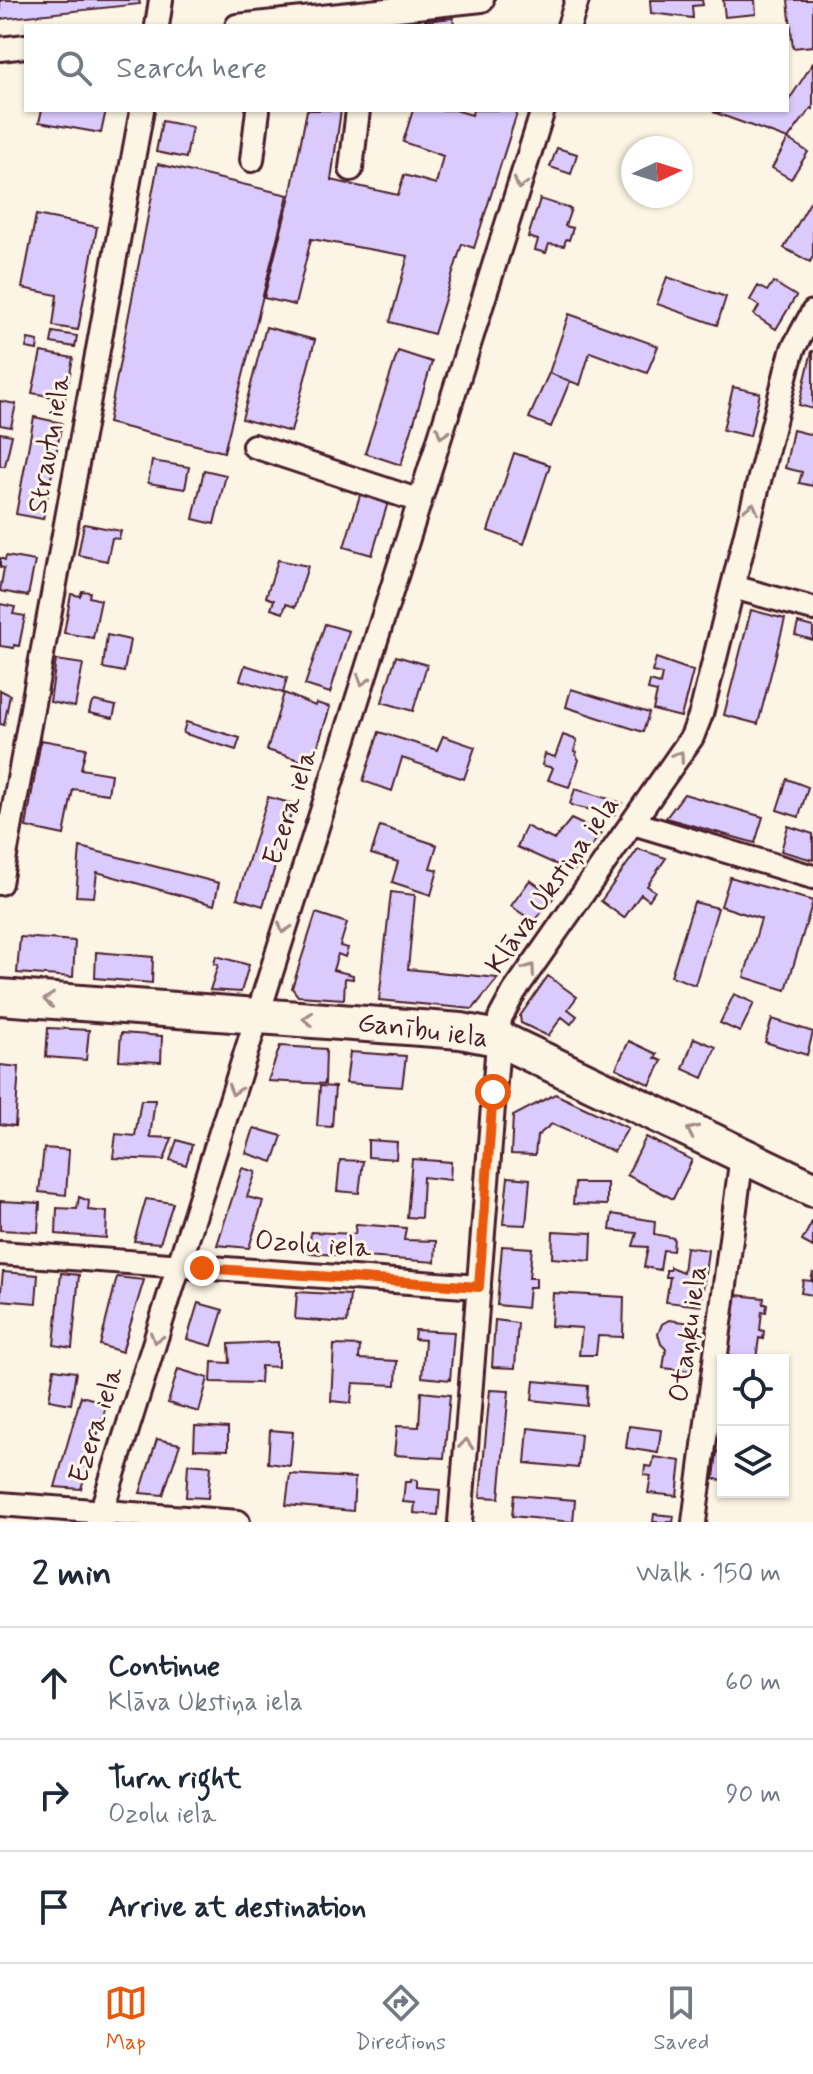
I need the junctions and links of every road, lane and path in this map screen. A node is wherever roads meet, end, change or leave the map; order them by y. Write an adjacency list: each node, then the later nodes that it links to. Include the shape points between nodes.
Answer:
1 (161, 0): 5 (street)
2 (482, 0): 4 (street)
3 (577, 0): 7 (street)
4 (368, 20): 6 (street)
5 (157, 24)
6 (288, 24)
7 (570, 24)
8 (24, 46): 9 (street)
9 (0, 49)
10 (142, 112): 23 (street, Strautu iela)
11 (258, 112): 14 (street)
12 (358, 112): 15 (street)
13 (542, 112): 18 (street, Ezera iela, one-way to 18)
14 (252, 160)
15 (351, 169)
16 (813, 312): 19 (street, Klāva Ukstiņa iela, one-way to 16, via 787,369)
17 (254, 446): 18 (street)
18 (420, 501): 25 (street, Ezera iela, one-way to 25)
19 (733, 587): 20 (street); 21 (street, Klāva Ukstiņa iela, one-way to 19, via 692,737)
20 (813, 609)
21 (633, 823): 22 (street); 26 (street, Klāva Ukstiņa iela, one-way to 21, via 500,1018 514,992)
22 (813, 877)
23 (0, 883)
24 (0, 997): 25 (highway, Ganību iela, one-way to 24)
25 (257, 1015): 26 (highway, Ganību iela, one-way to 25); 30 (street, Ezera iela, one-way to 30)
26 (497, 1038): 27 (highway, Ganību iela, one-way to 26); 31 (street, Klāva Ukstiņa iela)
27 (742, 1155): 28 (highway, Ganību iela); 36 (street, Otaņķu iela)
28 (813, 1189)
29 (0, 1253): 30 (street, Ozolu iela)
30 (179, 1266): 31 (street, Ozolu iela); 33 (street, Ezera iela, one-way to 33)
31 (479, 1287): 35 (street, Klāva Ukstiņa iela, one-way to 31)
32 (0, 1504): 33 (street)
33 (100, 1517): 34 (street)
34 (238, 1522)
35 (460, 1522)
36 (694, 1522)

